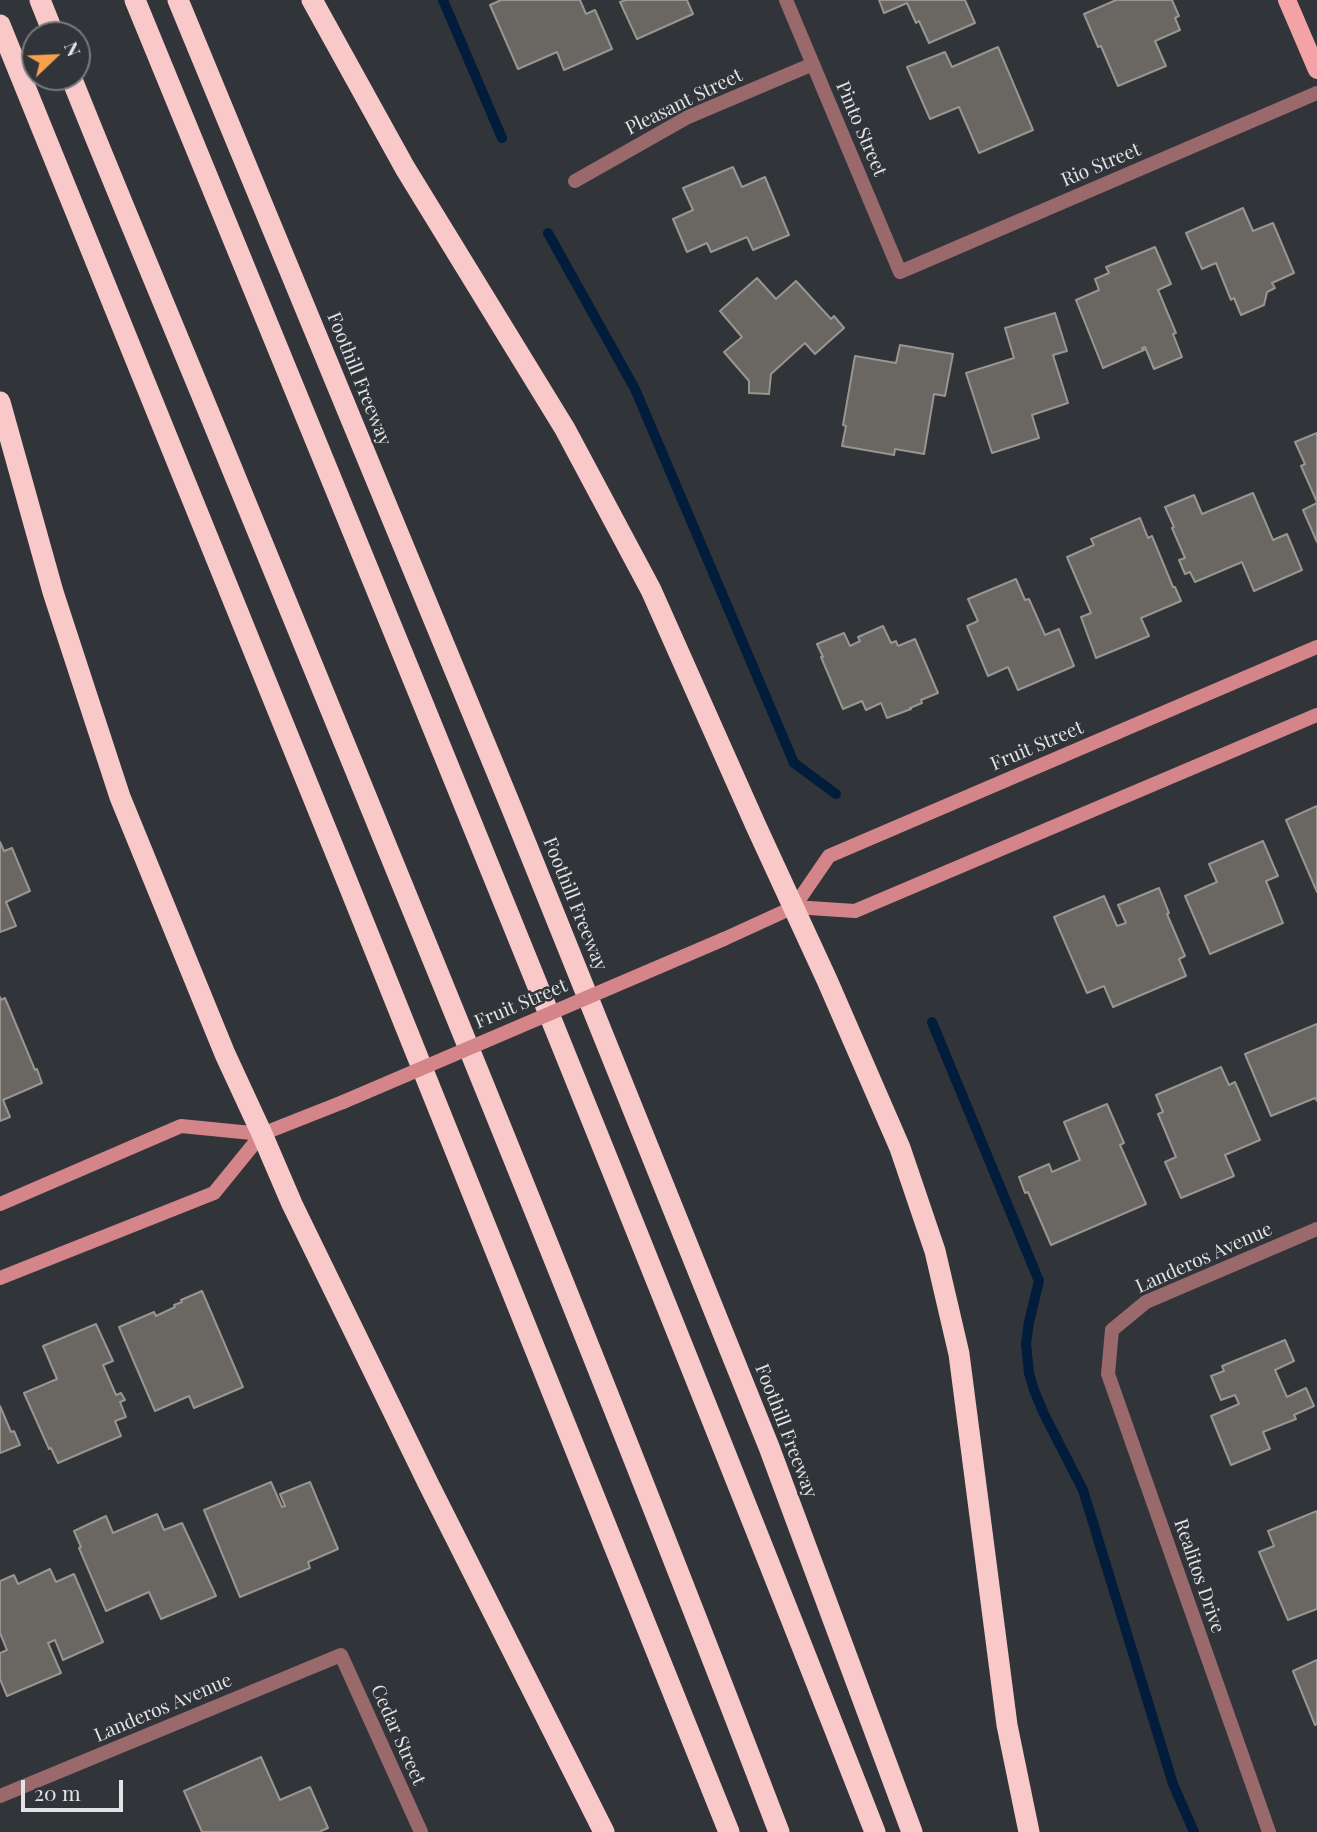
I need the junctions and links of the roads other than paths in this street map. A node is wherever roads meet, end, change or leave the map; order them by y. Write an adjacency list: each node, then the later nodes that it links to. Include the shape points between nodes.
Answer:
1 (40, 0): 7 (highway)
2 (135, 0): 30 (highway, via 464,801)
3 (178, 0): 31 (highway, Foothill Freeway, via 759,1422)
4 (312, 0): 18 (highway, via 405,167 565,429 651,590)
5 (786, 0): 9 (street, Pinto Street)
6 (1287, 0): 10 (main road)
7 (48, 21)
8 (0, 25): 28 (highway)
9 (813, 64): 13 (street, Pleasant Street, via 688,117); 14 (street, Pinto Street)
10 (1317, 70)
11 (77, 91): 29 (highway, via 416,918)
12 (1317, 93): 14 (street, Rio Street)
13 (575, 181)
14 (900, 272)
15 (0, 402): 19 (highway, via 52,592 120,797)
16 (1317, 647): 18 (main road, Fruit Street, via 830,856)
17 (1317, 715): 18 (main road, Fruit Street, via 855,911)
18 (794, 907): 19 (main road, Fruit Street, bridge); 32 (highway, via 900,1148 935,1251 959,1353 1007,1724)
19 (262, 1134): 20 (main road, Fruit Street, via 181,1126); 22 (main road, Fruit Street, via 214,1193); 27 (highway, via 416,1459)
20 (0, 1204)
21 (1317, 1228): 23 (street, Landeros Avenue, via 1146,1302)
22 (0, 1278)
23 (1112, 1330): 33 (street, Realitos Drive, via 1108,1374)
24 (341, 1654): 25 (street, Landeros Avenue); 26 (street, Cedar Street)
25 (0, 1796)
26 (421, 1832)
27 (604, 1832)
28 (729, 1832)
29 (779, 1832)
30 (875, 1832)
31 (912, 1832)
32 (1029, 1832)
33 (1269, 1832)

